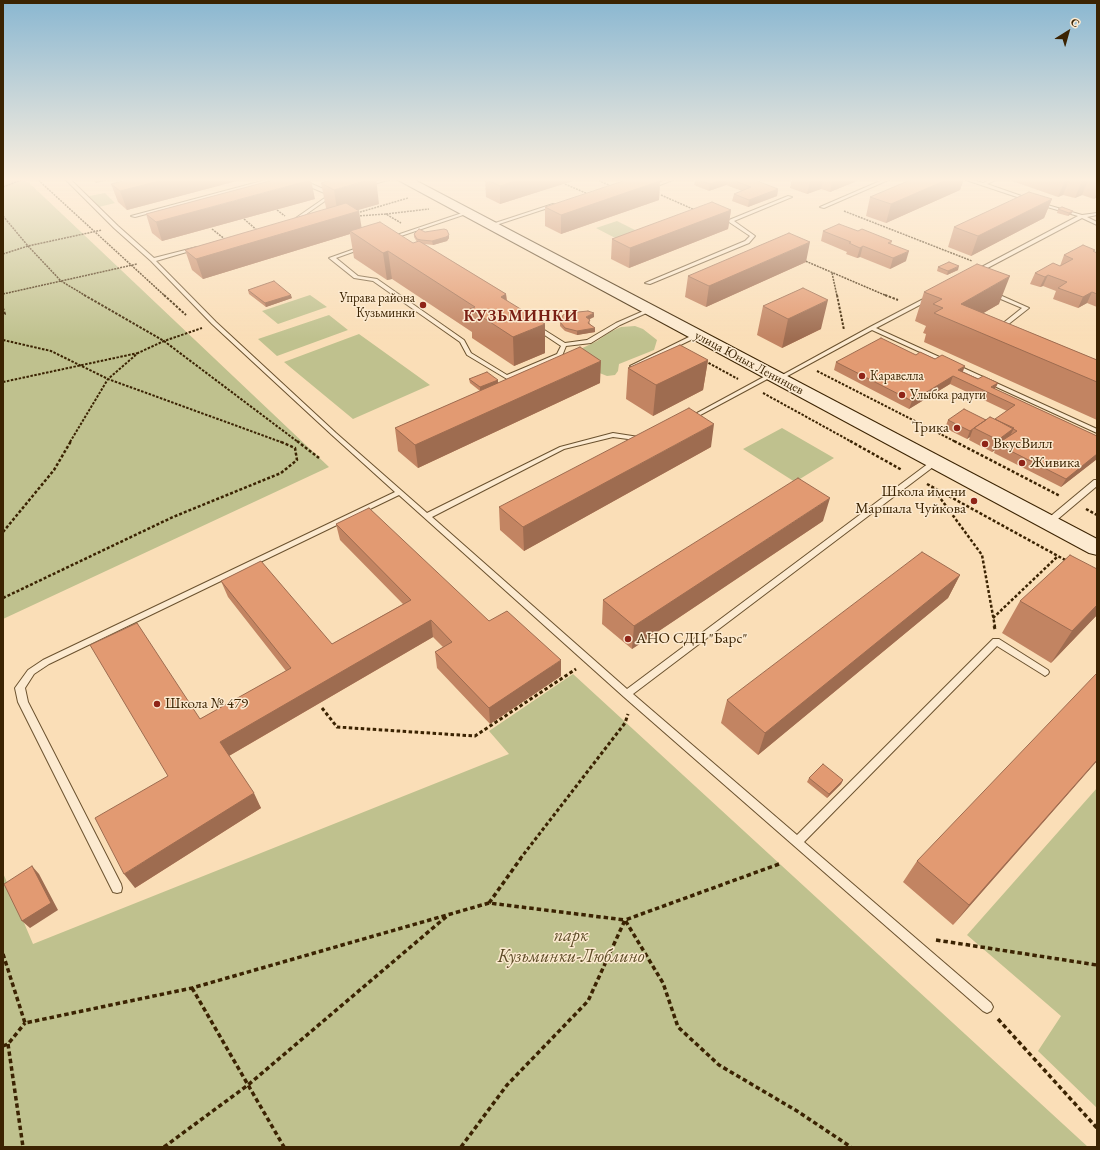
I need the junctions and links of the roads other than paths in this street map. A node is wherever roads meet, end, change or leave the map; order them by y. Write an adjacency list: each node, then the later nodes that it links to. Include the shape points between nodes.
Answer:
1 (121, 232): 9 (lane)
2 (409, 232): 7 (lane, via 386,240)
3 (503, 232): 14 (main road, улица Юных Ленинцев)
4 (747, 232): 11 (lane, via 753,236 747,242)
5 (1053, 232): 10 (lane)
6 (226, 240): 9 (lane)
7 (393, 243)
8 (366, 246): 19 (lane, via 332,258 356,277 374,280 462,341 469,354 507,377 560,355)
9 (153, 260): 27 (lane, via 214,323)
10 (974, 274)
11 (648, 283)
12 (983, 290): 17 (lane, via 1026,308)
13 (933, 295): 16 (lane)
14 (650, 310): 18 (main road, улица Юных Ленинцев); 19 (lane, via 618,324 589,342)
15 (531, 324): 19 (lane)
16 (872, 328): 21 (lane); 23 (lane)
17 (996, 331)
18 (697, 335): 20 (lane); 21 (main road, улица Юных Ленинцев)
19 (564, 345)
20 (633, 366)
21 (775, 377): 22 (lane); 25 (main road, улица Юных Ленинцев)
22 (684, 422)
23 (1097, 431)
24 (651, 439): 28 (lane, via 613,435 562,448)
25 (935, 462): 29 (main road, улица Юных Ленинцев); 32 (lane)
26 (1097, 482): 29 (lane)
27 (400, 492): 28 (lane); 34 (lane, via 53,658 31,672 20,688 23,702)
28 (427, 516): 32 (lane)
29 (1049, 522): 30 (main road, улица Юных Ленинцев)
30 (1097, 548)
31 (1046, 672): 33 (lane, via 996,641)
32 (627, 694): 33 (lane)
33 (797, 842): 35 (lane)
34 (117, 888)
35 (987, 1007)

